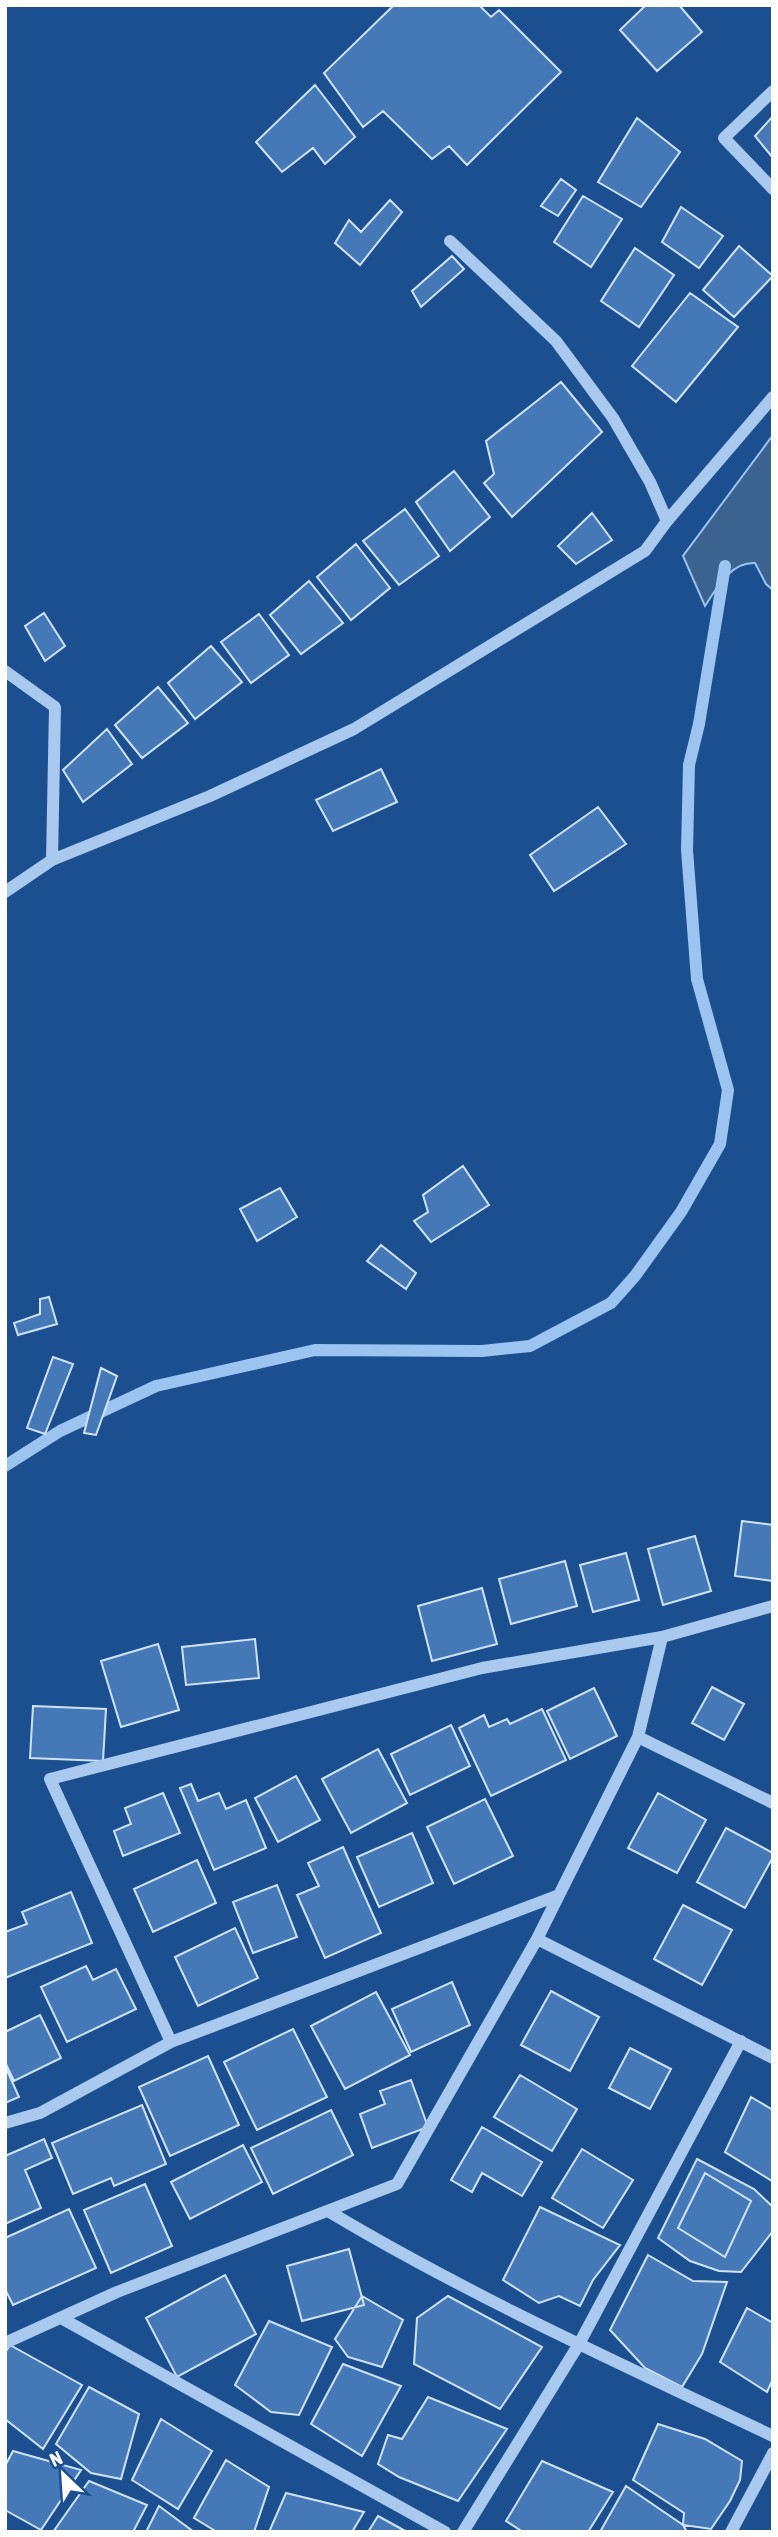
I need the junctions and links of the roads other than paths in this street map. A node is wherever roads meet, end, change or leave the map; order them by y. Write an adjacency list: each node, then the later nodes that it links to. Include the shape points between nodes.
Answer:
1 (773, 90): 2 (street, via 724,138)
2 (773, 189)
3 (450, 241): 5 (street, via 556,341 613,418)
4 (773, 397): 5 (street)
5 (667, 521): 7 (street, via 645,551 354,729 210,796)
6 (5, 671): 7 (street, via 55,707)
7 (52, 860): 8 (street)
8 (5, 892)
9 (773, 1606): 10 (street)
10 (662, 1637): 11 (street); 16 (street, via 482,1668 50,1779)
11 (638, 1737): 12 (street); 13 (street)
12 (773, 1803)
13 (559, 1895): 14 (street); 16 (street)
14 (537, 1939): 15 (street); 19 (street, via 397,2184)
15 (741, 2041): 17 (street); 22 (street)
16 (171, 2042): 18 (street, via 40,2113)
17 (773, 2058)
18 (5, 2123)
19 (328, 2211): 20 (street); 22 (street, via 390,2248)
20 (61, 2318): 21 (street); 25 (street)
21 (5, 2343)
22 (579, 2344): 23 (street); 26 (street)
23 (773, 2436)
24 (773, 2453): 27 (street)
25 (445, 2532)
26 (463, 2532)
27 (731, 2532)

